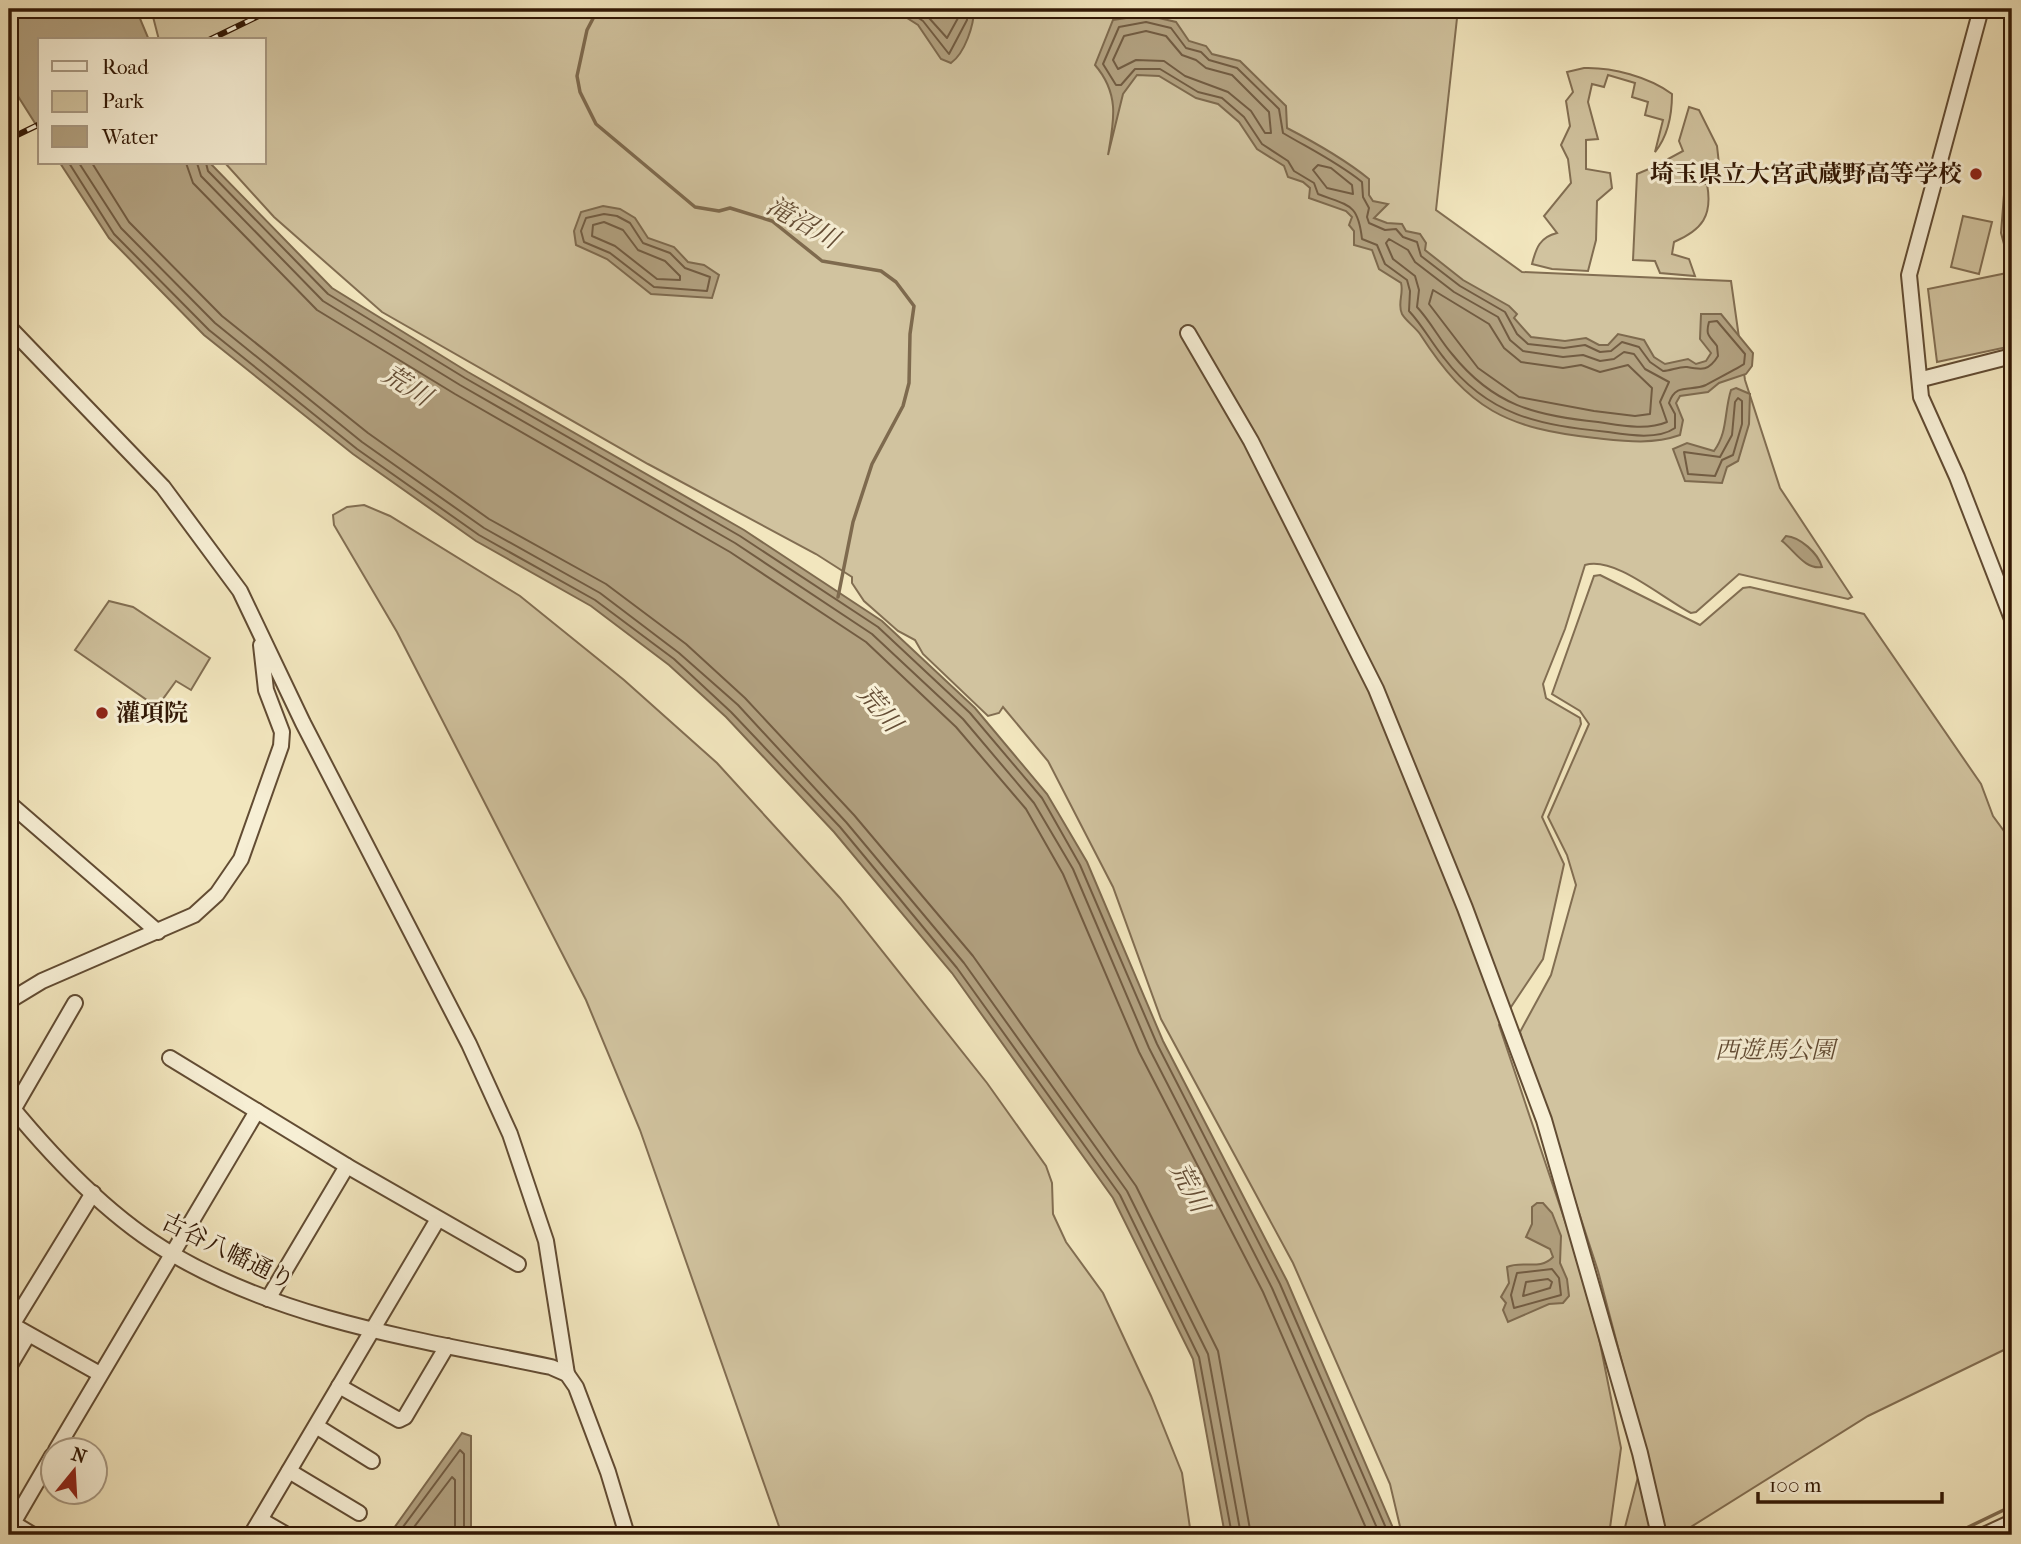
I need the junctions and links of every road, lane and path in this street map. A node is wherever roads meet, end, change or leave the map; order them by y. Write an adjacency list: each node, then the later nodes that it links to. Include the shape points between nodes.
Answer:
1 (1980, 9): 5 (street, via 1909,275)
2 (9, 327): 7 (street, via 115,435 190,521 240,592)
3 (1188, 333): 42 (street, via 1251,441 1376,690 1465,908 1551,1145)
4 (2012, 356): 5 (street)
5 (1922, 379): 6 (street, via 1921,397)
6 (2012, 619)
7 (261, 639): 9 (street, via 266,690 282,732 276,768 230,877 194,915); 27 (street, via 469,1044 510,1135 547,1241)
8 (9, 803): 9 (street)
9 (158, 932): 10 (street, via 43,981)
10 (9, 1001)
11 (75, 1003): 13 (street)
12 (170, 1058): 14 (street)
13 (10, 1110): 16 (street, 古谷八幡通り)
14 (257, 1111): 15 (street); 18 (street)
15 (347, 1166): 17 (street); 20 (street)
16 (93, 1193): 18 (street, 古谷八幡通り); 21 (street)
17 (438, 1219): 19 (street); 22 (street)
18 (172, 1255): 20 (street, 古谷八幡通り); 26 (street)
19 (517, 1264)
20 (268, 1298): 22 (street, 古谷八幡通り)
21 (10, 1324): 23 (street)
22 (372, 1331): 24 (street, 古谷八幡通り); 28 (street)
23 (28, 1335): 25 (street); 26 (street)
24 (447, 1346): 27 (street, 古谷八幡通り); 28 (street, via 399,1420)
25 (9, 1367)
26 (100, 1374): 30 (street)
27 (567, 1374): 41 (street, via 586,1409)
28 (339, 1386): 29 (street)
29 (316, 1426): 31 (street); 32 (street)
30 (64, 1436)
31 (372, 1461)
32 (289, 1471): 34 (street); 35 (street)
33 (38, 1480): 37 (street)
34 (359, 1513)
35 (261, 1520): 39 (street); 40 (street)
36 (2012, 1522): 43 (street)
37 (11, 1526): 38 (street)
38 (33, 1535)
39 (251, 1535)
40 (287, 1535)
41 (627, 1535)
42 (1660, 1535)
43 (1984, 1535)

